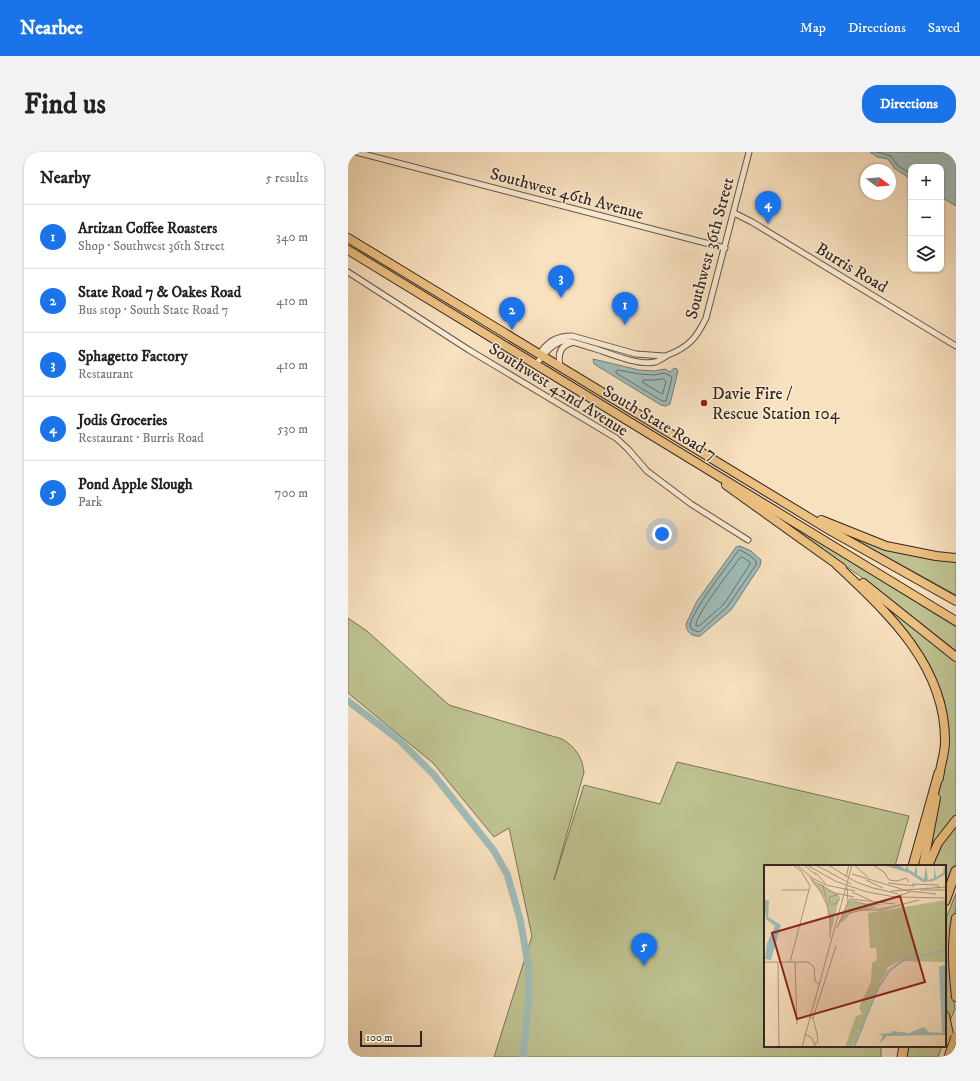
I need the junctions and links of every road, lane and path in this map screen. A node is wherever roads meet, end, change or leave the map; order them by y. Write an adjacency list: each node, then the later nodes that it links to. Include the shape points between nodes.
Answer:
1 (356, 152): 5 (street, Southwest 46th Avenue)
2 (749, 152): 3 (street, Southwest 36th Street)
3 (734, 213): 5 (street, Southwest 36th Street); 11 (street, Burris Road)
4 (348, 238): 8 (main road, South State Road 7)
5 (725, 248): 15 (street, Southwest 36th Street, via 706,318 699,333 679,351)
6 (348, 250): 9 (main road, South State Road 7)
7 (348, 272): 20 (street, Southwest 42nd Avenue, via 469,350 616,438 647,471 691,504)
8 (443, 296): 9 (main road); 14 (main road, South State Road 7)
9 (424, 297): 16 (main road, South State Road 7)
10 (574, 343): 13 (street, Southwest 36th Street); 14 (street, Southwest 36th Street, via 559,343); 17 (street, via 561,348)
11 (956, 346)
12 (624, 351): 13 (street); 14 (street, Southwest 36th Street, via 567,336 554,338 546,344); 15 (street, Southwest 36th Street)
13 (613, 354): 15 (street, Southwest 36th Street, via 647,362 655,362)
14 (541, 355): 16 (street, Southwest 36th Street); 17 (main road, South State Road 7)
15 (665, 356)
16 (536, 364): 18 (main road, South State Road 7)
17 (560, 367): 19 (main road, South State Road 7)
18 (684, 455): 22 (main road); 24 (main road, South State Road 7)
19 (798, 511): 21 (main road, via 886,546); 23 (main road, South State Road 7)
20 (748, 540)
21 (956, 558)
22 (837, 565): 25 (main road); 26 (main road, via 879,604 896,624 934,681 944,727 944,754)
23 (956, 601)
24 (956, 621)
25 (956, 657)
26 (939, 773): 28 (highway); 29 (main road)
27 (956, 820): 30 (main road, via 938,843)
28 (913, 865)
29 (924, 865)
30 (928, 865)
31 (956, 871): 33 (highway)
32 (956, 881): 34 (highway)
33 (946, 898)
34 (946, 904)
35 (956, 918): 36 (main road, via 952,948)
36 (956, 997)
37 (946, 1021): 42 (main road)
38 (956, 1037): 41 (highway, bridge)
39 (904, 1047): 40 (highway)
40 (902, 1057)
41 (949, 1057)
42 (954, 1057)

